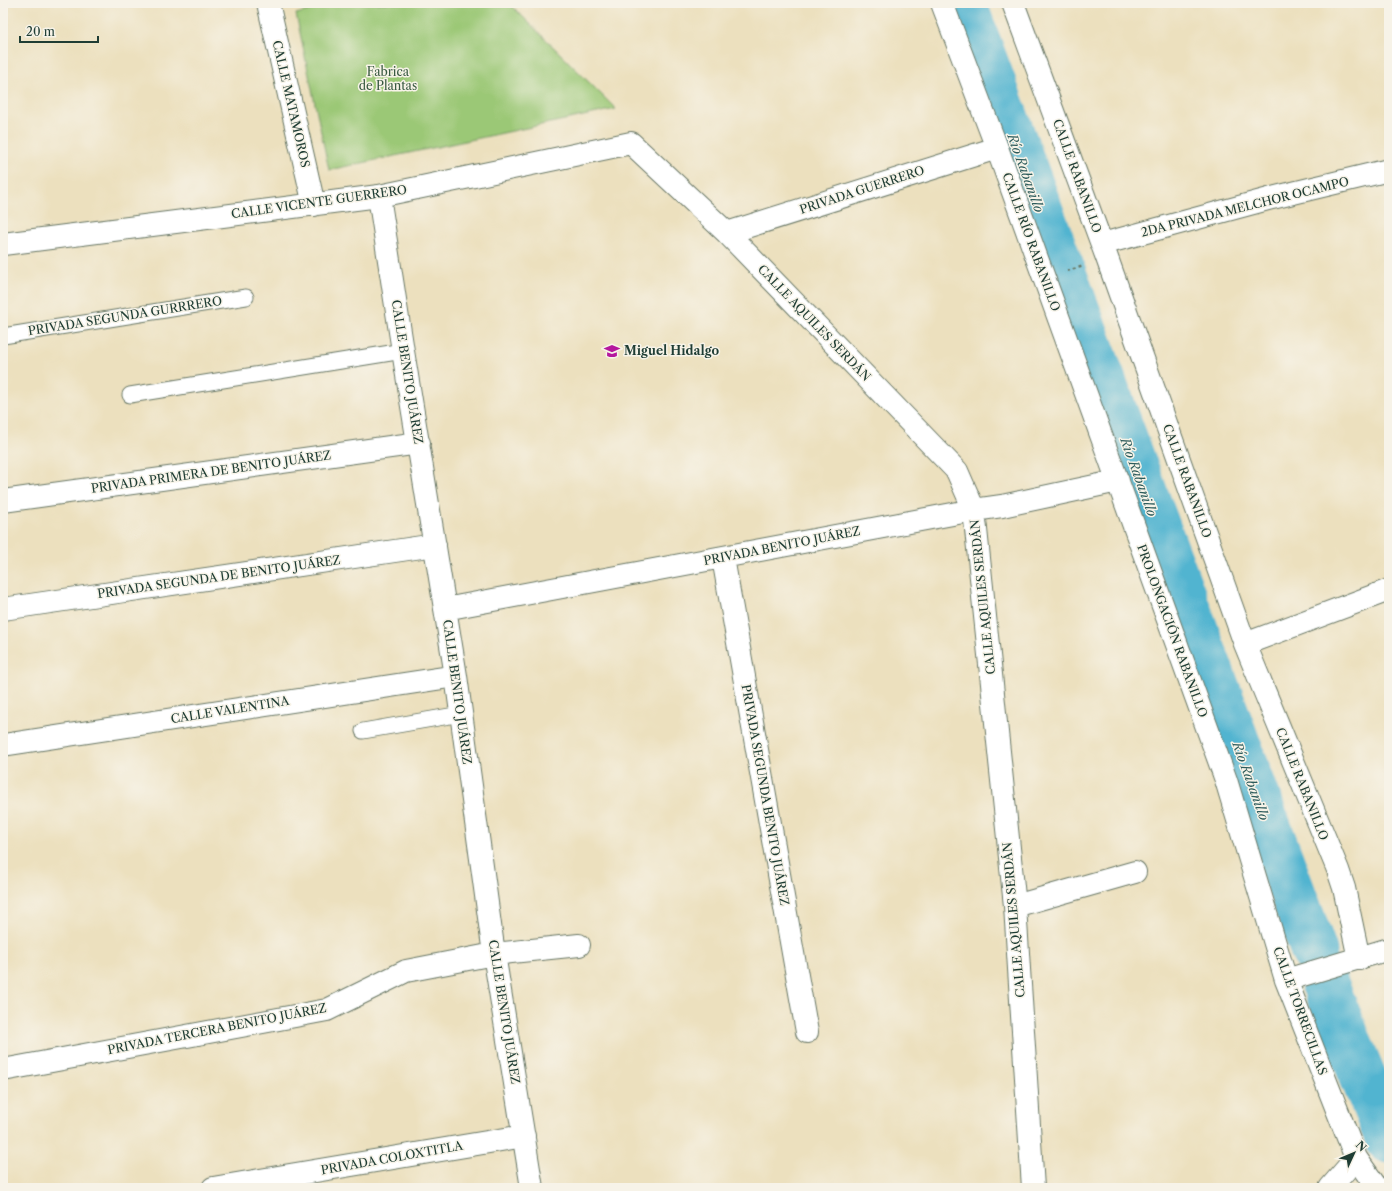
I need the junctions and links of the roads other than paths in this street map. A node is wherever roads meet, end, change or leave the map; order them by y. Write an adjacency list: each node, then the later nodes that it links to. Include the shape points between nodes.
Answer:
1 (268, 3): 8 (street, CALLE MATAMOROS)
2 (942, 3): 5 (street, CALLE RÍO RABANILLO)
3 (1013, 3): 11 (street, CALLE RABANILLO)
4 (631, 143): 7 (street, CALLE VICENTE GUERRERO); 9 (street, CALLE AQUILES SERDÁN)
5 (997, 148): 9 (street, PRIVADA GUERRERO); 17 (street, CALLE RÍO RABANILLO)
6 (1389, 170): 11 (street, 2DA PRIVADA MELCHOR OCAMPO, via 1272,198)
7 (379, 196): 8 (street, CALLE VICENTE GUERRERO); 14 (street, CALLE BENITO JUÁREZ)
8 (314, 205): 10 (street, CALLE VICENTE GUERRERO)
9 (727, 233): 19 (street, CALLE AQUILES SERDÁN, via 957,471)
10 (3, 244)
11 (1102, 244): 25 (street, CALLE RABANILLO)
12 (246, 297): 13 (lane, PRIVADA SEGUNDA GURRRERO)
13 (3, 336)
14 (403, 351): 15 (lane); 16 (street, CALLE BENITO JUÁREZ)
15 (130, 395)
16 (419, 443): 18 (street, PRIVADA PRIMERA DE BENITO JUÁREZ); 20 (street, CALLE BENITO JUÁREZ)
17 (1118, 481): 19 (street, PRIVADA BENITO JUÁREZ); 30 (street, PROLONGACIÓN RABANILLO)
18 (3, 502)
19 (974, 510): 21 (street, PRIVADA BENITO JUÁREZ); 32 (street, CALLE AQUILES SERDÁN)
20 (435, 545): 23 (street, PRIVADA SEGUNDA DE BENITO JUÁREZ); 24 (street, CALLE BENITO JUÁREZ)
21 (723, 558): 24 (street, PRIVADA BENITO JUÁREZ); 38 (street, PRIVADA SEGUNDA BENITO JUÁREZ)
22 (1389, 590): 25 (street)
23 (3, 609)
24 (445, 609): 26 (street, CALLE BENITO JUÁREZ)
25 (1245, 644): 36 (street, CALLE RABANILLO, via 1338,870)
26 (456, 676): 27 (street, CALLE BENITO JUÁREZ); 29 (street, CALLE VALENTINA)
27 (461, 714): 28 (lane); 35 (street, CALLE BENITO JUÁREZ)
28 (363, 731)
29 (3, 744)
30 (1226, 780): 37 (street, CALLE TORRECILLAS)
31 (1135, 872): 32 (street)
32 (1014, 906): 45 (street, CALLE AQUILES SERDÁN)
33 (579, 945): 35 (street)
34 (1389, 949): 36 (street)
35 (494, 954): 39 (street, PRIVADA TERCERA BENITO JUÁREZ, via 406,971 327,1010); 40 (street, CALLE BENITO JUÁREZ)
36 (1359, 959): 37 (street)
37 (1286, 980): 41 (street, CALLE TORRECILLAS)
38 (807, 1032)
39 (3, 1070)
40 (524, 1136): 43 (street, PRIVADA COLOXTITLA); 44 (street, CALLE BENITO JUÁREZ)
41 (1356, 1158): 42 (street, CALLE TORRECILLAS); 46 (street)
42 (1375, 1187)
43 (213, 1188)
44 (532, 1188)
45 (1033, 1188)
46 (1330, 1188)

